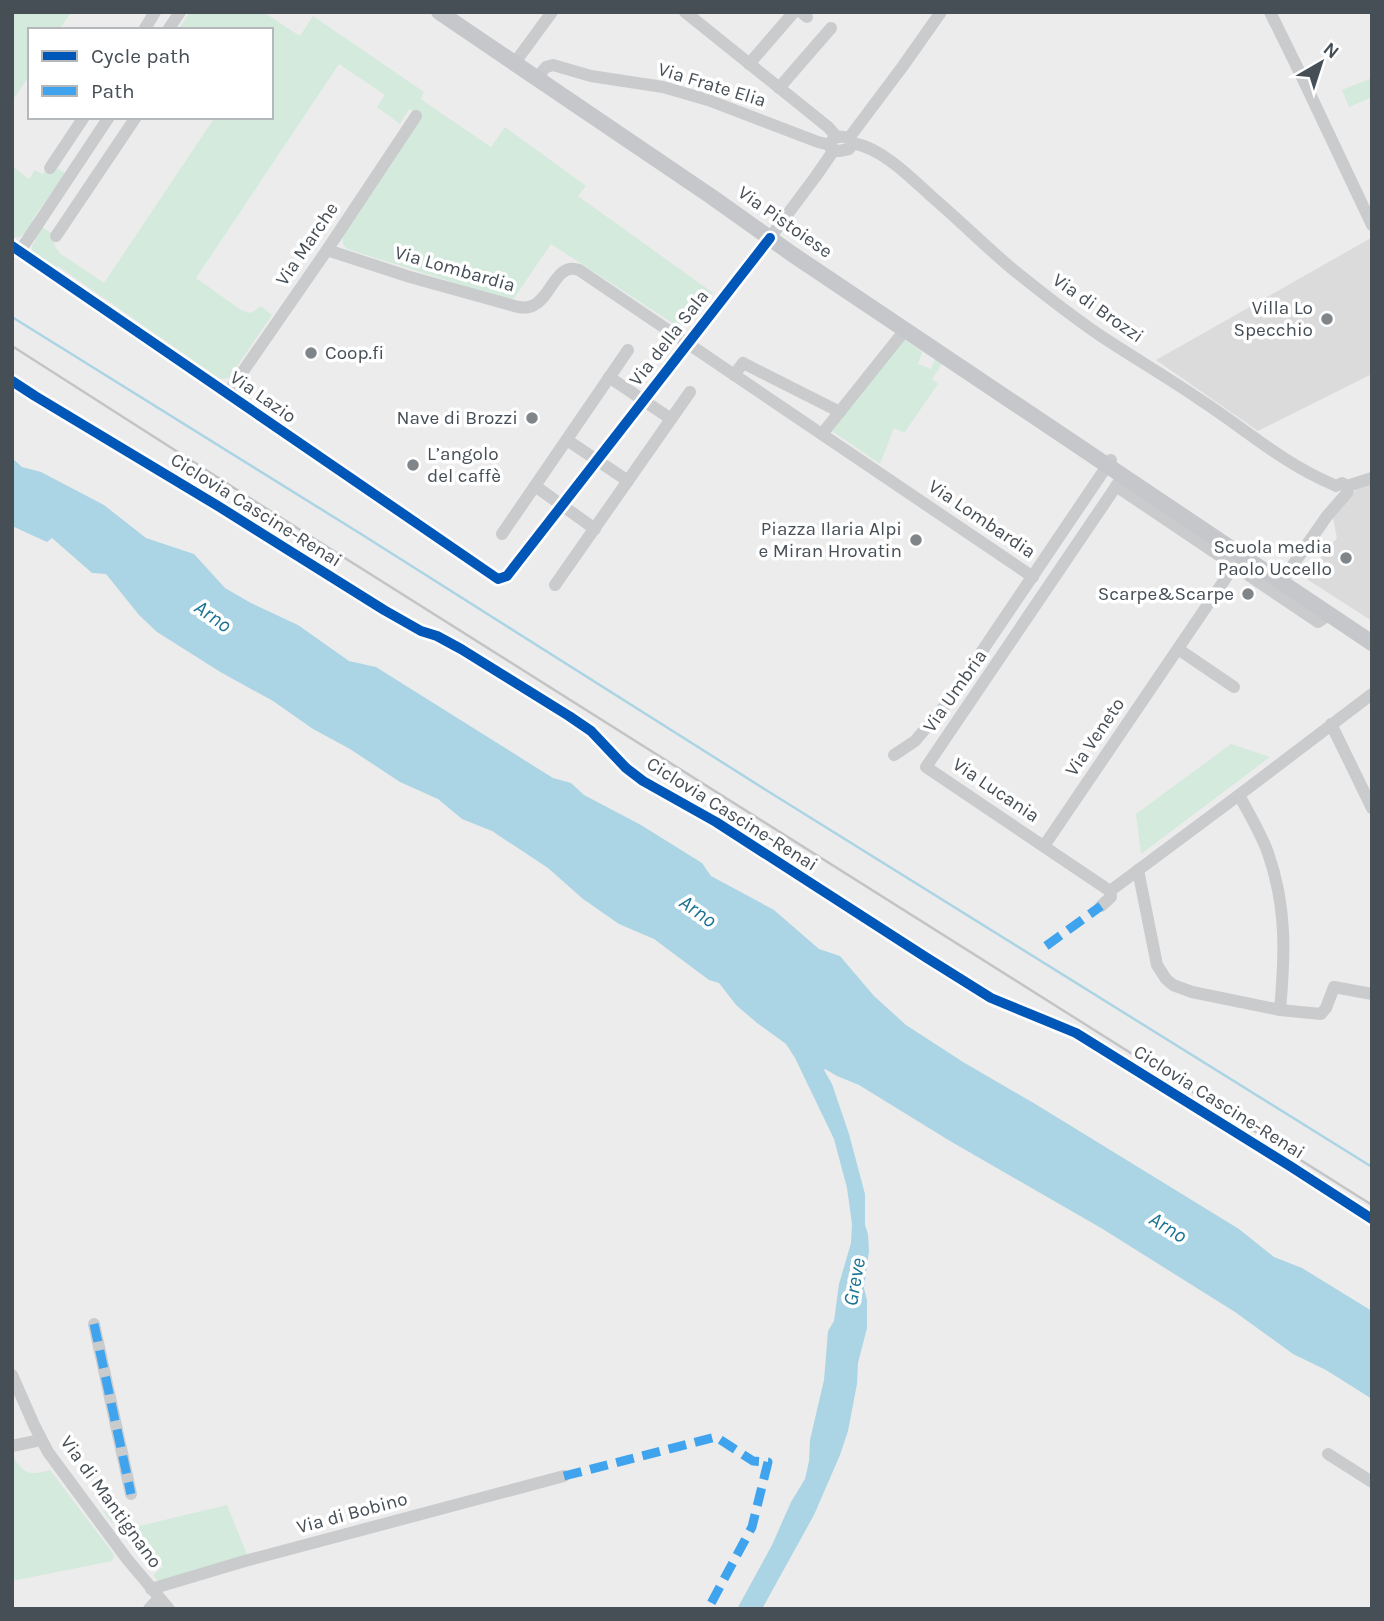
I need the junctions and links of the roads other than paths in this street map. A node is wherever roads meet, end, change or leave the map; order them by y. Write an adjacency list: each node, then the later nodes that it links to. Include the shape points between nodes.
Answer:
1 (155, 12): 10 (street)
2 (180, 12): 11 (street)
3 (439, 12): 29 (main road, Via Pistoiese)
4 (453, 12): 13 (main road, Via Pistoiese)
5 (552, 12): 13 (street)
6 (685, 12): 14 (street, Via di Brozzi)
7 (794, 12): 14 (street)
8 (941, 12): 24 (street, Via della Sala)
9 (1270, 12): 28 (street)
10 (150, 28)
11 (169, 28)
12 (831, 28): 16 (street)
13 (519, 57): 15 (main road, Via Pistoiese)
14 (749, 64): 16 (street, Via di Brozzi)
15 (541, 73): 24 (street, Via Frate Elia, via 553,65 591,76 656,85 818,142); 29 (main road, Via Pistoiese)
16 (779, 88): 24 (street, Via di Brozzi, via 828,127)
17 (416, 116): 32 (street, Via Marche)
18 (83, 119): 25 (street)
19 (86, 119): 22 (street)
20 (108, 119): 22 (street)
21 (135, 119): 23 (street)
22 (101, 129): 23 (street); 26 (street)
23 (120, 141): 27 (street)
24 (840, 143): 29 (street, Via della Sala); 52 (street, Via di Brozzi, via 868,147 924,189 1043,294 1102,337 1259,442)
25 (50, 168)
26 (72, 174): 27 (street); 31 (street)
27 (90, 186): 30 (street)
28 (1372, 225)
29 (773, 234): 33 (main road, Via Pistoiese); 34 (street, Via della Sala); 46 (main road, Via Pistoiese)
30 (56, 236)
31 (16, 249): 39 (street, Via Lazio)
32 (327, 250): 34 (street, Via Lombardia, via 526,308 537,304 564,271 576,268); 39 (street, Via Marche)
33 (905, 330): 41 (street); 46 (main road, Via Pistoiese)
34 (687, 343): 36 (street, Via Lombardia); 40 (street, Via della Sala)
35 (628, 350): 37 (street, Via della Sala)
36 (734, 375): 41 (street, via 743,363); 43 (street, Via Lombardia)
37 (610, 377): 40 (street, Via della Sala); 44 (street, Via della Sala)
38 (690, 392): 42 (street)
39 (228, 393): 58 (street, Via Lazio)
40 (643, 400): 42 (street, Via della Sala); 45 (street, Via della Sala)
41 (840, 412): 43 (street)
42 (671, 419): 48 (street)
43 (822, 434): 59 (street, Via Lombardia)
44 (567, 440): 45 (street); 49 (street, Via della Sala)
45 (597, 460): 48 (street); 54 (street, Via della Sala)
46 (1109, 462): 50 (street); 51 (main road, Via Pistoiese); 60 (main road, Via Pistoiese)
47 (1372, 478): 52 (street)
48 (628, 481): 55 (street)
49 (535, 486): 54 (street); 56 (street, Via della Sala)
50 (1094, 486): 51 (street); 59 (street)
51 (1116, 486): 53 (main road, Via Pistoiese); 65 (street, Via Umbria)
52 (1341, 490): 60 (street)
53 (1140, 495): 57 (street, Via Pistoiese); 60 (main road, Via Pistoiese)
54 (562, 505): 55 (street); 58 (street, Via della Sala, via 507,576)
55 (595, 529): 61 (street)
56 (502, 534)
57 (1234, 566): 62 (street, Via Pistoiese, via 1318,622); 67 (street, Via Veneto)
58 (494, 576)
59 (1033, 577): 63 (street)
60 (1284, 578): 62 (main road, Via Pistoiese); 64 (main road, Via Pistoiese)
61 (555, 585)
62 (1330, 614): 66 (main road, Via Pistoiese)
63 (1000, 626): 65 (street); 71 (street, via 933,722)
64 (1372, 633)
65 (1016, 636): 72 (street, Via Umbria)
66 (1372, 643)
67 (1178, 649): 68 (street); 75 (street, Via Veneto)
68 (1234, 687)
69 (1372, 694): 70 (street)
70 (1331, 724): 73 (street); 74 (street)
71 (894, 755)
72 (926, 767): 75 (street, Via Lucania)
73 (1239, 795): 76 (street); 80 (street, via 1268,851 1280,895 1285,944)
74 (1372, 808)
75 (1044, 846): 77 (street, Via Lucania)
76 (1138, 870): 77 (street); 80 (street, via 1157,964 1166,979 1192,992)
77 (1110, 891): 78 (street, via 1111,897)
78 (1101, 906)
79 (1372, 994): 80 (street, via 1334,987 1321,1014)
80 (1280, 1010)
81 (94, 1324): 88 (street)
82 (12, 1375): 83 (street)
83 (41, 1440): 84 (street, Via di Mantignano); 89 (street, Via di Mantignano)
84 (12, 1446)
85 (1328, 1454): 87 (street)
86 (564, 1476): 89 (street, Via di Bobino, via 245,1561)
87 (1372, 1482)
88 (131, 1493)
89 (155, 1594): 90 (street, Via di Mantignano); 91 (street)
90 (149, 1609)
91 (169, 1609)

